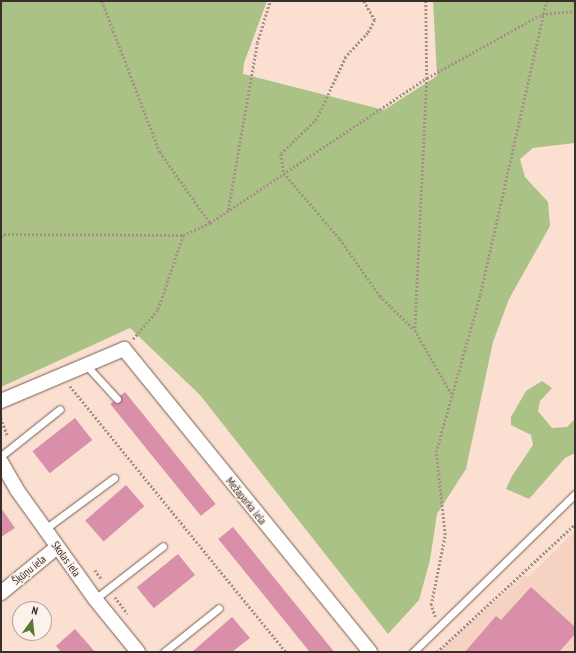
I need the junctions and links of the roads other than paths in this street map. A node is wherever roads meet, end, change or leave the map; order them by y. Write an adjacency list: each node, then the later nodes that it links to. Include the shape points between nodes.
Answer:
1 (90, 369): 2 (lane); 3 (street); 17 (street, Mežaparka iela, via 124,349)
2 (117, 399)
3 (1, 401)
4 (60, 409): 5 (lane)
5 (1, 456)
6 (1, 462): 9 (street, Skolas iela)
7 (114, 478): 9 (lane)
8 (575, 494): 18 (lane)
9 (45, 529): 11 (street, Skolas iela)
10 (163, 546): 13 (lane)
11 (57, 547): 12 (street, Šķūņu iela); 13 (street, Skolas iela)
12 (1, 593)
13 (95, 599): 15 (street, Skolas iela)
14 (219, 608): 16 (lane)
15 (138, 652)
16 (164, 652)
17 (370, 652)
18 (413, 652)

